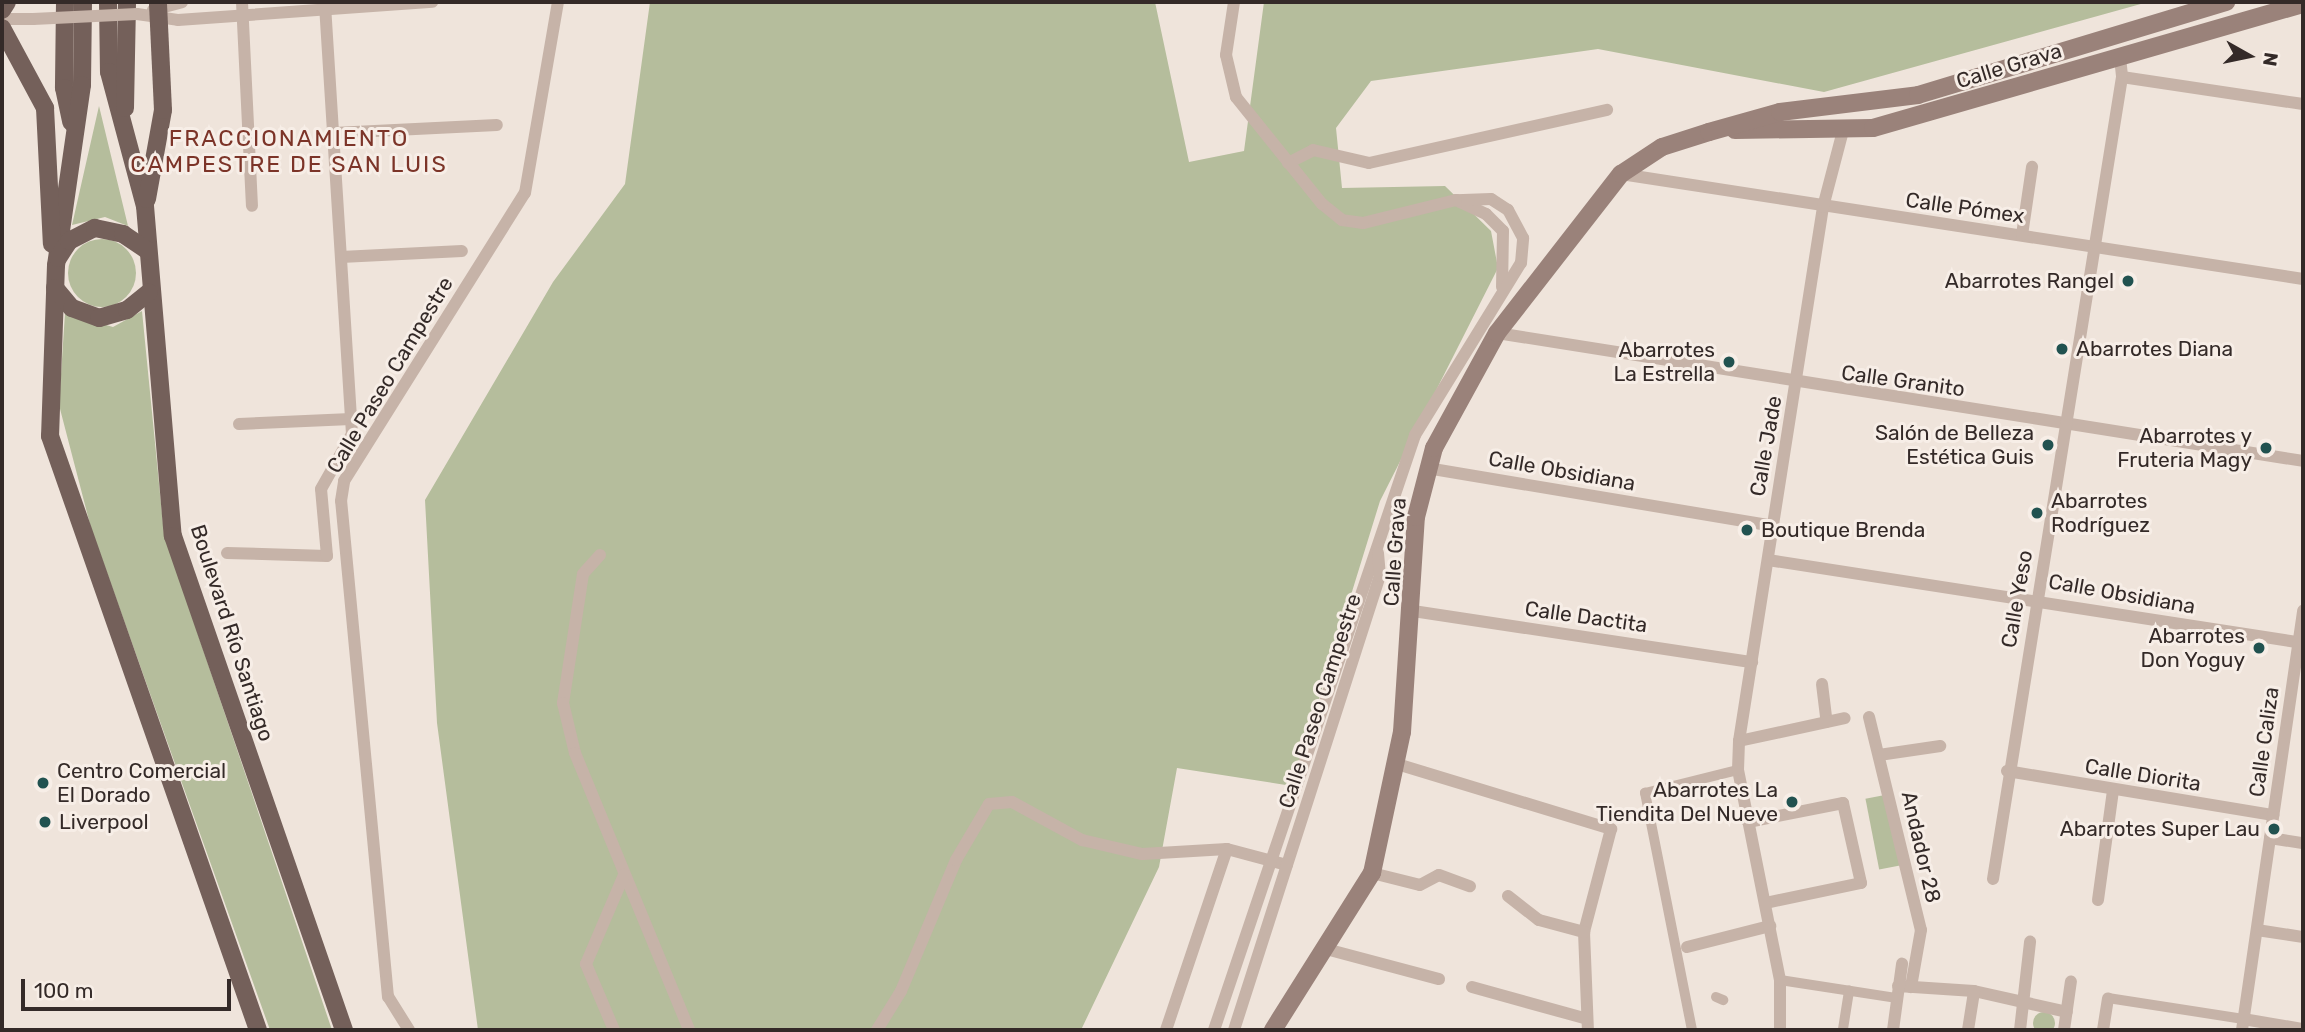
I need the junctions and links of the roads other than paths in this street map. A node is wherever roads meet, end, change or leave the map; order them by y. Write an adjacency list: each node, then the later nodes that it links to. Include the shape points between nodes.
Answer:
1 (7, 2): 15 (main road)
2 (65, 2): 24 (main road, via 64,88)
3 (83, 2): 24 (main road, via 82,85)
4 (108, 2): 22 (main road, Boulevard Río Santiago, via 109,72)
5 (183, 2): 14 (street)
6 (432, 2): 11 (street)
7 (558, 2): 114 (street, Calle Paseo Campestre, via 525,193 344,481 341,501 388,997)
8 (1234, 2): 28 (street, Calle Paseo Campestre, via 1226,55 1236,97)
9 (2226, 2): 25 (main road, Calle Grava, via 1917,94 1780,112)
10 (2303, 4): 18 (main road, Calle Grava)
11 (325, 5): 12 (street); 27 (street)
12 (284, 7): 13 (street)
13 (243, 8): 14 (street); 32 (street)
14 (148, 9): 16 (street, bridge); 22 (main road, Boulevard Río Santiago); 31 (main road, via 163,110)
15 (2, 10)
16 (2, 19)
17 (2, 28): 39 (main road, via 45,108 46,209)
18 (2120, 57): 19 (street, Calle Yeso); 26 (main road, Calle Grava, via 1917,118)
19 (2122, 77): 20 (street); 36 (street, Calle Yeso)
20 (2303, 104)
21 (1607, 110): 28 (street, via 1369,163 1313,150)
22 (124, 111): 31 (main road, Boulevard Río Santiago)
23 (497, 125): 27 (street)
24 (72, 129): 39 (main road)
25 (1721, 129): 26 (main road, Calle Grava); 30 (main road, Calle Grava, via 1662,147)
26 (1843, 131): 33 (street, Calle Jade)
27 (334, 133): 38 (street)
28 (1288, 163): 51 (street, Calle Paseo Campestre, via 1342,220 1382,221 1456,200 1490,199 1508,211 1523,238 1521,263 1430,402)
29 (2032, 167): 34 (street)
30 (1621, 174): 33 (street, Calle Pómex); 43 (main road, Calle Grava)
31 (145, 206): 35 (main road, Boulevard Río Santiago)
32 (252, 206)
33 (1823, 207): 34 (street, Calle Pómex); 44 (street, Calle Jade)
34 (2022, 235): 36 (street, Calle Pómex)
35 (147, 250): 39 (main road, via 123,234 95,228 69,241); 42 (main road, Boulevard Río Santiago)
36 (2093, 250): 40 (street, Calle Pómex); 46 (street, Calle Yeso)
37 (462, 251): 38 (street)
38 (341, 257): 45 (street)
39 (56, 265): 41 (main road)
40 (2303, 279)
41 (55, 288): 42 (main road, via 72,308 99,318 127,310); 112 (main road, via 50,436)
42 (149, 292): 113 (main road, Boulevard Río Santiago, via 173,536)
43 (1497, 333): 44 (street, Calle Granito); 49 (main road, Calle Grava)
44 (1796, 384): 46 (street, Calle Granito); 50 (street, Calle Jade)
45 (351, 419): 47 (street); 52 (street, via 352,434 321,489 327,555)
46 (2065, 424): 48 (street, Calle Granito); 55 (street, Calle Yeso)
47 (239, 425)
48 (2303, 461)
49 (1427, 468): 50 (street, Calle Obsidiana); 57 (main road, Calle Grava, via 1416,517)
50 (1772, 526): 54 (street, Calle Jade)
51 (1377, 547): 70 (street, Calle Paseo Campestre); 71 (street, Calle Paseo Campestre, via 1380,576)
52 (227, 553)
53 (600, 555): 81 (street, via 583,573 563,703 575,753)
54 (1768, 560): 55 (street, Calle Obsidiana); 59 (street, Calle Jade)
55 (2037, 599): 58 (street, Calle Obsidiana); 69 (street, Calle Yeso)
56 (2303, 610): 58 (street, Calle Caliza)
57 (1413, 611): 59 (street, Calle Dactita); 67 (main road, Calle Grava)
58 (2300, 643): 73 (street, Calle Caliza)
59 (1752, 662): 64 (street, Calle Jade)
60 (1822, 684): 63 (street)
61 (1869, 717): 66 (street, Andador 28)
62 (1844, 718): 63 (street)
63 (1827, 722): 64 (street)
64 (1739, 741): 68 (street, Calle Jade)
65 (1940, 746): 66 (street)
66 (1879, 755): 102 (street, Andador 28, via 1921,930)
67 (1397, 764): 80 (main road, Calle Grava); 89 (street, via 1603,822 1612,839)
68 (1738, 770): 74 (street, Calle Jade); 121 (street, via 1645,793)
69 (2007, 771): 72 (street, Calle Diorita); 82 (street, Calle Yeso)
70 (1297, 785): 71 (street); 78 (street, Calle Paseo Campestre)
71 (1312, 789): 79 (street, Calle Paseo Campestre)
72 (2113, 790): 73 (street, Calle Diorita); 85 (street)
73 (2273, 815): 75 (street, Calle Caliza)
74 (1748, 822): 86 (street, Calle Jade); 86 (street, via 1843,803 1861,883)
75 (2270, 838): 76 (street); 88 (street, Calle Caliza)
76 (2303, 843)
77 (1227, 849): 78 (street); 117 (street, via 1142,854 1082,840 1012,802 989,804 956,860 901,991); 118 (street)
78 (1272, 859): 79 (street); 91 (street, Calle Paseo Campestre)
79 (1287, 865): 93 (street, Calle Paseo Campestre)
80 (1372, 873): 83 (street, via 1420,885 1439,874); 95 (main road, Calle Grava)
81 (624, 875): 115 (street, via 586,964); 116 (street)
82 (1993, 879)
83 (1470, 886)
84 (1508, 896): 89 (street, via 1539,920)
85 (2098, 900)
86 (1765, 903): 87 (street, Calle Jade)
87 (1770, 926): 94 (street); 98 (street, Calle Jade)
88 (2257, 930): 90 (street); 108 (street, Calle Caliza)
89 (1584, 932): 107 (street)
90 (2303, 937)
91 (1244, 940): 93 (street); 119 (street, Calle Paseo Campestre)
92 (2030, 942): 105 (street)
93 (1261, 946): 120 (street, Calle Paseo Campestre)
94 (1687, 947)
95 (1326, 949): 97 (street); 109 (main road, Calle Grava)
96 (1902, 964): 102 (street, Andador 28)
97 (1439, 979)
98 (1780, 980): 101 (street); 122 (street, Calle Jade)
99 (2071, 981): 106 (street)
100 (1472, 987): 107 (street)
101 (1849, 990): 102 (street); 110 (street)
102 (1902, 990): 103 (street); 123 (street, Andador 28)
103 (1974, 991): 105 (street); 124 (street)
104 (2108, 998): 108 (street); 127 (street)
105 (2024, 999): 106 (street); 125 (street)
106 (2067, 1012): 126 (street)
107 (1587, 1025)
108 (2243, 1025): 111 (street)
109 (1278, 1029)
110 (1843, 1029)
111 (2303, 1029)
112 (258, 1030)
113 (344, 1030)
114 (409, 1030)
115 (614, 1030)
116 (690, 1030)
117 (877, 1030)
118 (1166, 1030)
119 (1214, 1030)
120 (1234, 1030)
121 (1692, 1030)
122 (1780, 1030)
123 (1893, 1030)
124 (1968, 1030)
125 (2020, 1030)
126 (2064, 1030)
127 (2103, 1030)

